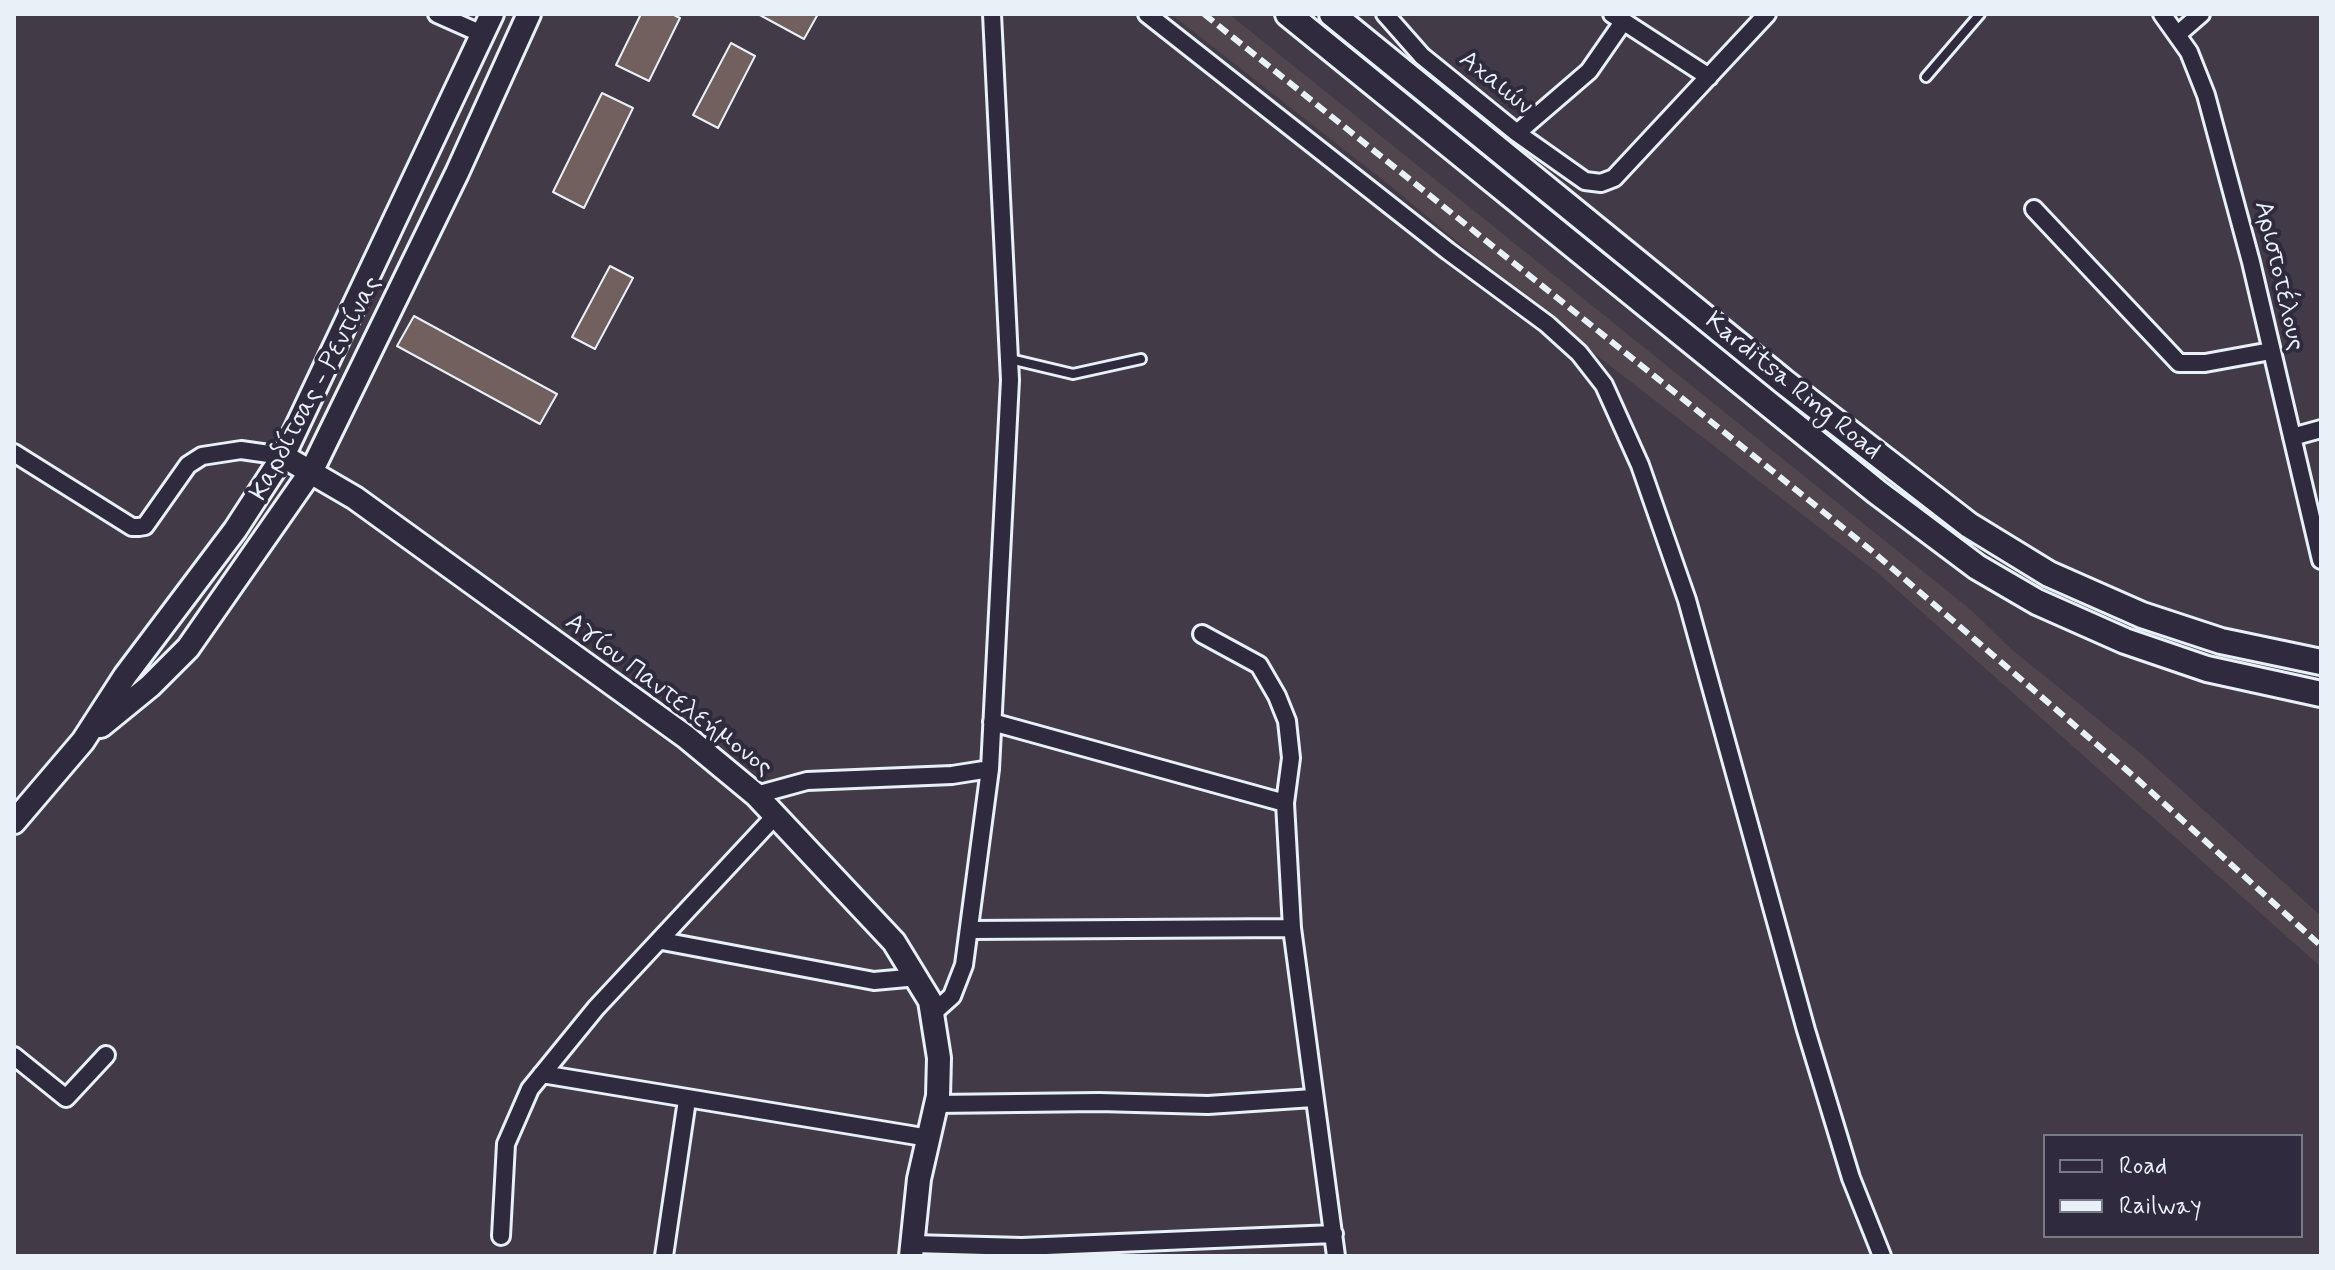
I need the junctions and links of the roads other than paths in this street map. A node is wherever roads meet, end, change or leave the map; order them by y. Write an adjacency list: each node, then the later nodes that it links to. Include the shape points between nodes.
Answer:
1 (437, 14): 13 (street)
2 (529, 14): 26 (main road, Καρδίτσας - Ρεντίνας)
3 (992, 14): 20 (street)
4 (1147, 14): 55 (street, via 1547,324 1604,385 1640,465 1683,587 1810,1043 1851,1178)
5 (1288, 14): 30 (main road, Karditsa Ring Road, via 1967,560 2037,602 2125,641 2207,669)
6 (1332, 14): 29 (main road, Karditsa Ring Road, via 1783,381 1978,531 2049,574 2142,615 2221,641)
7 (1385, 14): 17 (street, Αχαιών, via 1422,56)
8 (1767, 14): 15 (street)
9 (1980, 14): 16 (lane)
10 (2162, 14): 14 (street, Αριστοτέλους)
11 (2201, 14): 14 (street)
12 (1618, 18): 15 (street); 17 (street, via 1589,71)
13 (487, 24): 25 (main road, Καρδίτσας - Ρεντίνας)
14 (2178, 34): 19 (street, Αριστοτέλους, via 2206,95)
15 (1709, 77): 17 (street, Αχαιών, via 1614,178 1601,183 1585,181)
16 (1926, 77)
17 (1517, 133)
18 (2034, 209): 19 (street, via 2179,363)
19 (2271, 351): 23 (street, Αριστοτέλους)
20 (1010, 359): 21 (lane, via 1073,374); 31 (street)
21 (1141, 359)
22 (2321, 429): 23 (street)
23 (2292, 437): 27 (street, Αριστοτέλους)
24 (14, 453): 25 (street, via 132,527 145,526 188,465 202,456 241,450)
25 (283, 456): 26 (main road, Αγίου Παντελεήμονος); 32 (main road, Καρδίτσας - Ρεντίνας)
26 (312, 470): 32 (main road, Καρδίτσας - Ρεντίνας, via 188,648); 34 (main road, Αγίου Παντελεήμονος, via 658,717)
27 (2321, 560)
28 (1202, 634): 35 (street, via 1259,665 1277,696 1290,739)
29 (2321, 662)
30 (2321, 694)
31 (992, 722): 33 (street); 35 (street)
32 (83, 741): 37 (main road, Καρδίτσας - Ρεντίνας)
33 (990, 769): 34 (street, via 807,781); 39 (street)
34 (756, 795): 36 (main road, Αγίου Παντελεήμονος)
35 (1285, 803): 38 (street)
36 (776, 815): 40 (street); 41 (main road, Αγίου Παντελεήμονος, via 894,942)
37 (14, 822)
38 (1292, 928): 39 (street); 46 (street)
39 (969, 930): 42 (street, via 956,987)
40 (662, 941): 41 (street, via 874,981); 45 (street, via 596,1008)
41 (918, 977): 42 (main road, Αγίου Παντελεήμονος)
42 (933, 1013): 48 (main road, Αγίου Παντελεήμονος, via 939,1058)
43 (106, 1055): 44 (street, via 66,1098)
44 (14, 1056)
45 (542, 1074): 47 (street); 51 (street, via 521,1106 506,1144)
46 (1313, 1098): 48 (street, via 1208,1105); 50 (street)
47 (687, 1100): 49 (street); 53 (street)
48 (936, 1104): 49 (main road, Αγίου Παντελεήμονος)
49 (929, 1138): 52 (main road, Αγίου Παντελεήμονος)
50 (1334, 1234): 52 (street); 54 (street)
51 (501, 1236)
52 (912, 1250)
53 (664, 1256)
54 (1336, 1256)
55 (1882, 1256)

